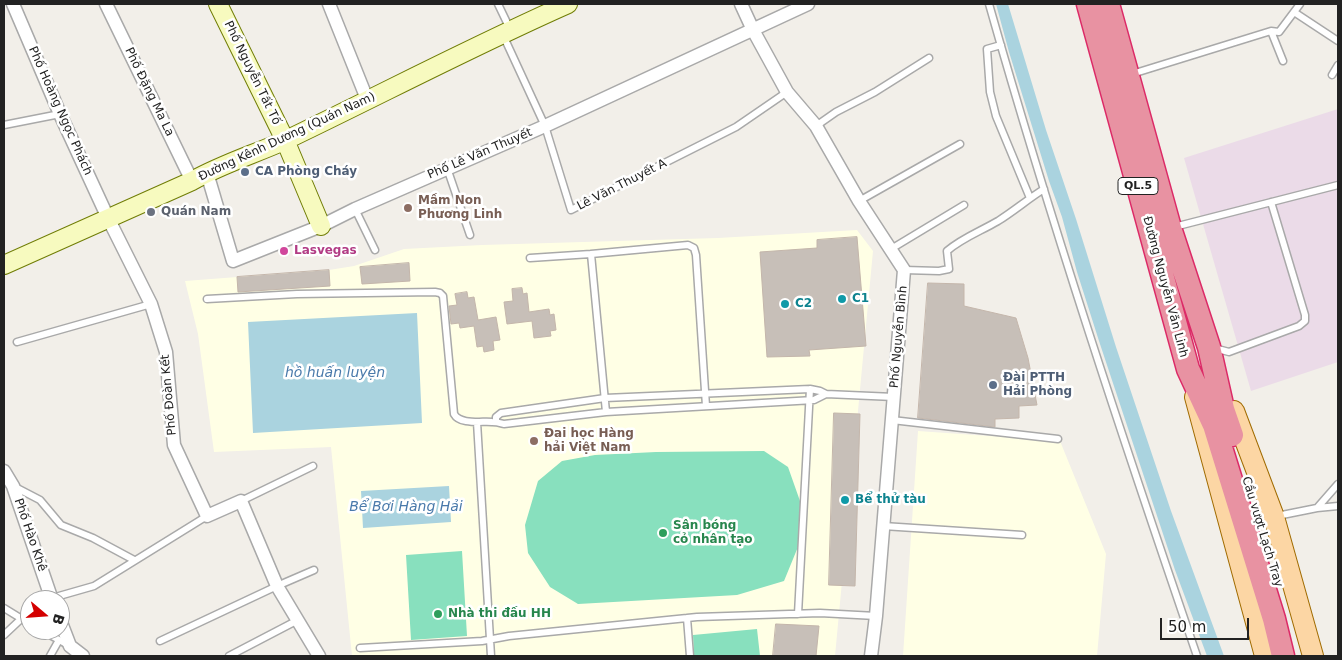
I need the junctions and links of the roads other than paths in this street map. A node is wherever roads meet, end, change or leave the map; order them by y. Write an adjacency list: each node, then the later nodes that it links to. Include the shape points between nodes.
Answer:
1 (13, 4): 26 (street, Phố Hoàng Ngọc Phách)
2 (106, 4): 33 (street, Phố Đặng Ma La)
3 (218, 4): 30 (street, Phố Nguyễn Tất Tố)
4 (329, 4): 25 (street)
5 (498, 4): 16 (lane, Lê Văn Thuyết A)
6 (568, 4): 16 (street, Đường Kênh Dương (Quán Nam))
7 (741, 4): 14 (street, Phố Nguyễn Bình)
8 (808, 4): 14 (street, Phố Lê Văn Thuyết)
9 (989, 4): 18 (lane)
10 (1088, 4): 55 (highway, Đường Nguyễn Văn Linh / QL.5)
11 (1108, 4): 23 (highway, Đường Nguyễn Văn Linh / QL.5)
12 (1300, 4): 13 (lane)
13 (1294, 12): 15 (lane, via 1279,32); 17 (lane)
14 (753, 30): 24 (street, Phố Nguyễn Bình); 28 (street, Phố Lê Văn Thuyết)
15 (1271, 31): 20 (lane); 23 (lane)
16 (506, 32): 25 (street, Đường Kênh Dương (Quán Nam)); 28 (lane, Lê Văn Thuyết A)
17 (1338, 41)
18 (1000, 45): 35 (lane); 36 (lane, via 986,49 990,92 999,124)
19 (929, 58): 29 (lane)
20 (1283, 60)
21 (1338, 65): 22 (lane)
22 (1332, 75)
23 (1129, 76): 43 (highway, Đường Nguyễn Văn Linh / QL.5)
24 (787, 92): 28 (lane, Lê Văn Thuyết A, via 736,127 571,210); 29 (street, Phố Nguyễn Bình)
25 (368, 99): 30 (street, Đường Kênh Dương (Quán Nam))
26 (60, 114): 27 (lane); 41 (street, Phố Hoàng Ngọc Phách)
27 (4, 125)
28 (545, 126): 32 (street, Phố Lê Văn Thuyết)
29 (816, 126): 37 (street, Phố Nguyễn Bình)
30 (285, 140): 33 (street, Đường Kênh Dương (Quán Nam)); 42 (street, Phố Nguyễn Tất Tố)
31 (960, 144): 37 (lane)
32 (446, 168): 40 (street, Phố Lê Văn Thuyết); 44 (lane)
33 (199, 177): 41 (street, Đường Kênh Dương (Quán Nam)); 42 (street, Phố Lê Văn Thuyết, via 233,260)
34 (1338, 185): 38 (lane)
35 (1044, 189): 36 (lane); 106 (lane, via 1103,378)
36 (1030, 198): 50 (lane, via 947,251 949,269)
37 (859, 201): 45 (street, Phố Nguyễn Bình)
38 (1271, 202): 43 (lane); 54 (lane, via 1305,320 1299,326 1229,352)
39 (964, 205): 45 (lane)
40 (355, 209): 42 (street, Phố Lê Văn Thuyết); 46 (lane)
41 (108, 218): 49 (street, Đường Kênh Dương (Quán Nam)); 52 (street, Phố Đoàn Kết)
42 (321, 226)
43 (1170, 228): 54 (highway, Đường Nguyễn Văn Linh / QL.5)
44 (470, 235)
45 (891, 249): 50 (street, Phố Nguyễn Bình)
46 (375, 250)
47 (591, 254): 48 (lane); 57 (lane, via 688,245 694,248); 60 (lane)
48 (530, 258)
49 (4, 265)
50 (904, 270): 59 (street, Phố Nguyễn Bình)
51 (207, 299): 67 (lane, via 297,294 440,293 443,296 454,414 459,420)
52 (150, 304): 53 (lane); 76 (street, Phố Đoàn Kết, via 166,352 174,445)
53 (17, 342)
54 (1209, 347): 64 (highway, Đường Nguyễn Văn Linh / QL.5); 77 (main road, Đường Nguyễn Văn Linh / QL.5)
55 (1188, 369): 64 (highway, Đường Nguyễn Văn Linh / QL.5); 107 (main road, Đường Nguyễn Văn Linh / QL.5)
56 (810, 389): 57 (lane); 58 (lane); 61 (lane)
57 (705, 393): 60 (lane); 62 (lane)
58 (826, 394): 59 (lane); 61 (lane)
59 (894, 397): 65 (street, Phố Nguyễn Bình)
60 (605, 398): 63 (lane); 66 (lane, via 501,413)
61 (810, 400): 62 (lane); 86 (lane)
62 (706, 406): 63 (lane)
63 (606, 412): 66 (lane, via 504,424)
64 (1219, 417): 108 (highway, Cầu vượt Lạch Tray / QL.5); 109 (highway, Cầu vượt Lạch Tray / QL.5, via 1261,527)
65 (892, 420): 68 (lane); 78 (street, Phố Nguyễn Bình)
66 (496, 421): 67 (lane)
67 (477, 422): 95 (lane)
68 (1058, 439)
69 (313, 466): 73 (lane)
70 (4, 471): 72 (street, Phố Hào Khê)
71 (1338, 484): 75 (lane)
72 (12, 486): 80 (lane, via 40,500 61,525); 83 (street, Phố Hào Khê)
73 (241, 501): 76 (street); 82 (street)
74 (1338, 506): 75 (lane)
75 (1318, 508): 77 (lane)
76 (207, 516): 80 (lane)
77 (1274, 517): 110 (main road, Đường Nguyễn Văn Linh / QL.5)
78 (883, 526): 79 (lane); 87 (street, Phố Nguyễn Bình)
79 (1022, 535)
80 (134, 560): 84 (lane, via 94,586)
81 (314, 570): 82 (lane)
82 (277, 586): 91 (street); 96 (lane)
83 (49, 590)
84 (70, 593)
85 (4, 608): 88 (lane)
86 (798, 614): 87 (lane); 89 (lane)
87 (876, 616): 105 (street, Phố Nguyễn Bình)
88 (20, 618)
89 (687, 618): 95 (lane); 104 (lane)
90 (20, 620): 92 (lane)
91 (298, 620): 101 (lane); 102 (street)
92 (4, 635)
93 (59, 640): 97 (lane)
94 (64, 640): 97 (street)
95 (491, 640): 98 (lane); 103 (lane)
96 (160, 642)
97 (65, 643): 99 (lane); 100 (street)
98 (360, 648)
99 (50, 656)
100 (83, 656)
101 (229, 656)
102 (319, 656)
103 (492, 656)
104 (690, 656)
105 (871, 656)
106 (1197, 656)
107 (1265, 656)
108 (1283, 656)
109 (1298, 656)
110 (1313, 656)

